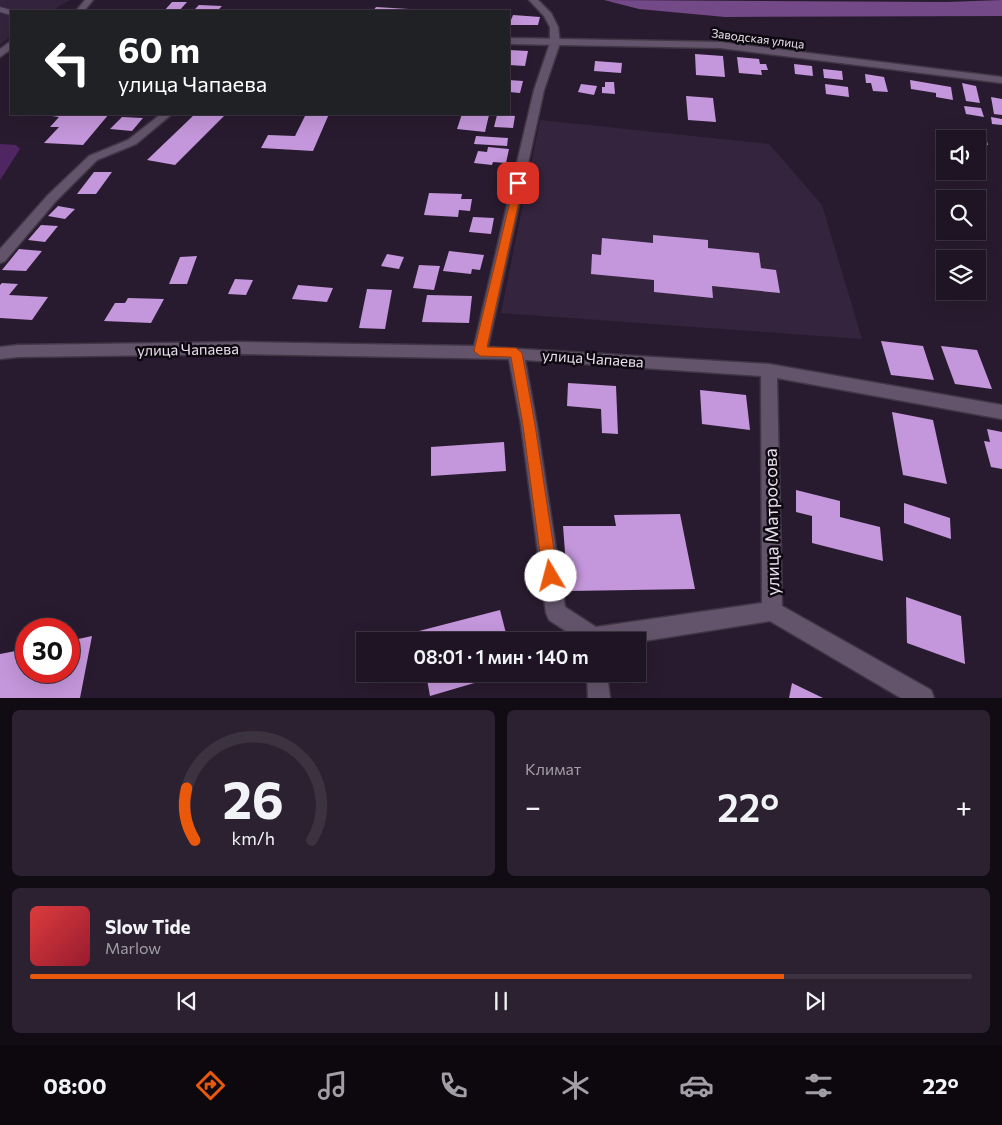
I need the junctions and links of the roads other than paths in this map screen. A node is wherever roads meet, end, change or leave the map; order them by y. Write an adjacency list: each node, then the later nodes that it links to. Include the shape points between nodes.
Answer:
1 (89, 0): 3 (street)
2 (533, 0): 5 (street, via 551,21)
3 (81, 10)
4 (510, 42): 5 (street, Заводская улица)
5 (555, 43): 8 (street, Заводская улица, via 720,44); 11 (street, via 539,90)
6 (10, 45): 7 (street)
7 (0, 54)
8 (1002, 80)
9 (166, 115): 10 (street, via 132,142 93,158 52,198)
10 (0, 258)
11 (480, 351): 12 (street, улица Чапаева, via 242,348); 13 (street, улица Чапаева)
12 (0, 353)
13 (516, 353): 14 (street, улица Чапаева); 17 (street, via 556,613)
14 (769, 370): 15 (street, улица Чапаева); 16 (street, улица Матросова)
15 (1002, 412)
16 (772, 611): 18 (street, улица Матросова); 21 (street)
17 (583, 632)
18 (643, 632)
19 (598, 682): 20 (street)
20 (599, 698)
21 (923, 698)

